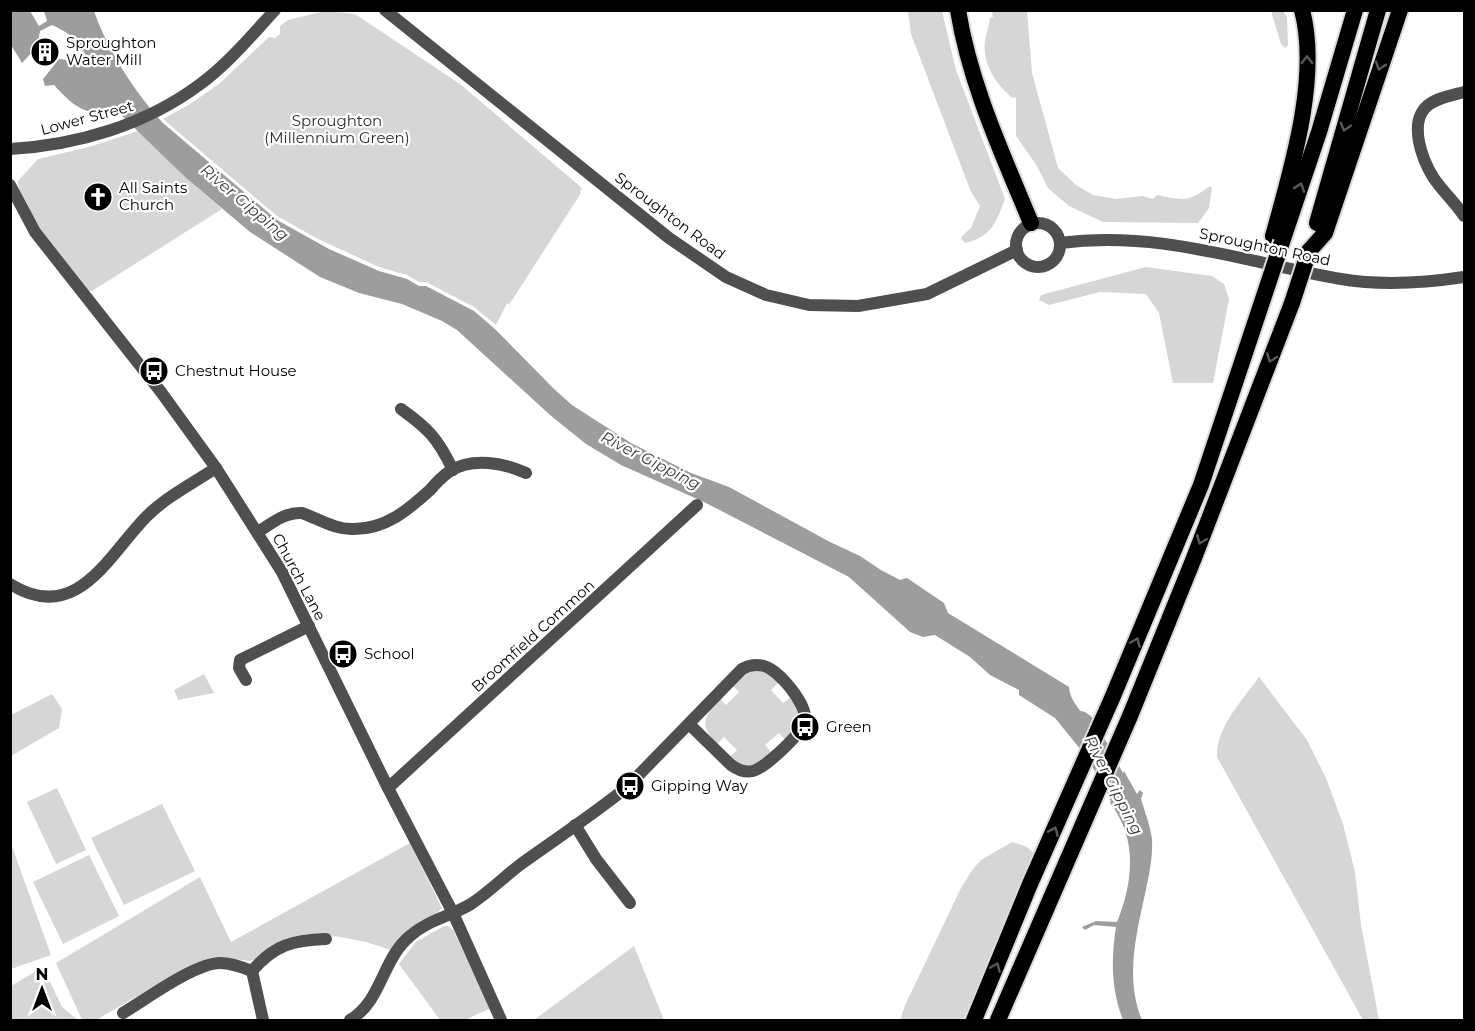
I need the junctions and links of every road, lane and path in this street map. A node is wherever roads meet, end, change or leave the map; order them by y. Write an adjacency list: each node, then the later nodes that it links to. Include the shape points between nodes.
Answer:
1 (275, 10): 9 (street, Lower Street, via 229,60 162,110 118,128 57,143)
2 (385, 10): 15 (street, Sproughton Road, via 669,238 726,277 766,295 808,304 858,306 927,294)
3 (958, 10): 12 (highway, via 974,77)
4 (1302, 10): 13 (highway, one-way to 4, via 1300,127 1307,63)
5 (1355, 10): 13 (highway, one-way to 5, via 1319,132)
6 (1378, 10): 16 (highway, one-way to 16)
7 (1400, 10): 16 (highway, one-way to 16, via 1325,233)
8 (1464, 92): 11 (street, via 1432,102 1419,120 1418,130 1432,176)
9 (10, 149)
10 (10, 185): 19 (street, Church Lane, via 35,232)
11 (1464, 216)
12 (1031, 223): 14 (street, via 1049,225); 15 (street, via 1020,231)
13 (1276, 241): 38 (highway, one-way to 13, via 1202,485)
14 (1060, 243): 15 (street, via 1055,259 1044,266 1030,265); 17 (street, Sproughton Road, via 1143,240 1343,279 1403,283)
15 (1017, 250)
16 (1309, 251): 39 (highway, one-way to 39, bridge, via 1194,558)
17 (1464, 277)
18 (401, 409): 20 (street, via 437,440)
19 (216, 468): 23 (street, Church Lane); 24 (street, via 149,514 110,563 80,587 62,595 44,596)
20 (453, 470): 21 (street, via 488,463); 23 (street, via 408,510 374,526 352,530 295,512)
21 (526, 473)
22 (697, 505): 28 (street, Broomfield Common)
23 (258, 532): 25 (street, Church Lane)
24 (10, 584)
25 (309, 626): 26 (street, via 240,660 239,668); 28 (street, Church Lane)
26 (246, 680)
27 (689, 723): 27 (street, via 737,673 753,665 774,671 800,700 805,715 804,725 796,735 762,767 748,772 731,765); 29 (street, via 626,788)
28 (388, 788): 31 (street, Church Lane)
29 (575, 825): 30 (street); 31 (street, via 486,893)
30 (630, 903)
31 (453, 913): 36 (street, via 425,925 403,942 370,1001); 37 (street, Church Lane)
32 (327, 939): 33 (street, via 279,947)
33 (252, 971): 34 (street, via 227,963 208,965); 35 (street)
34 (123, 1013)
35 (263, 1020)
36 (350, 1020)
37 (501, 1020)
38 (974, 1020)
39 (998, 1020)

